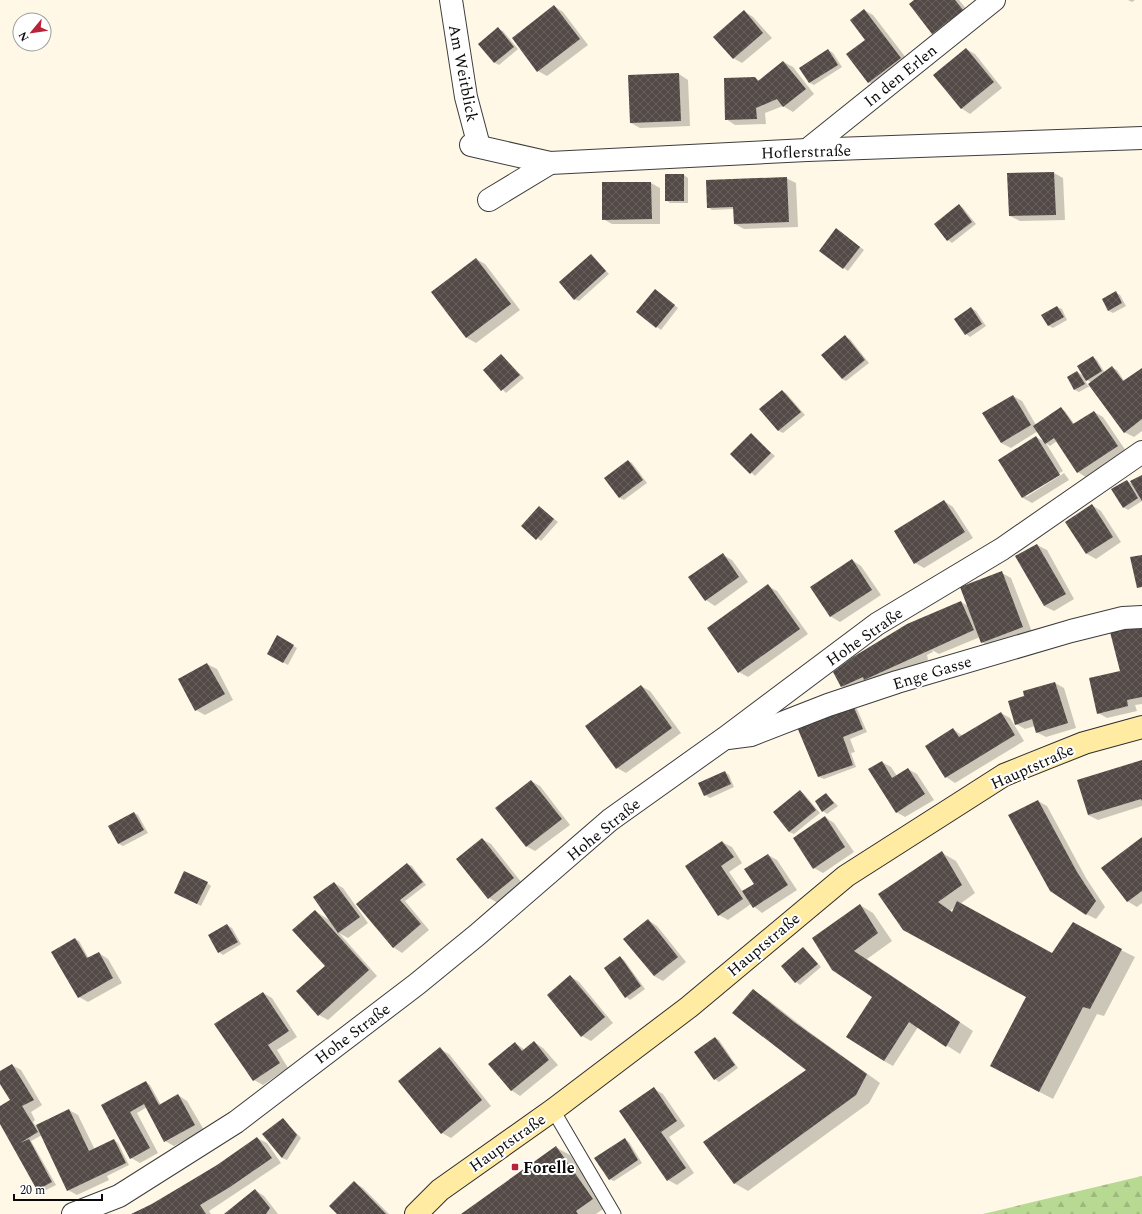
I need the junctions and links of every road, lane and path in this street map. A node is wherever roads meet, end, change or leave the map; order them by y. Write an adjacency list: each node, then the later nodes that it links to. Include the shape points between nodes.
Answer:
1 (451, 0): 4 (street, Am Weitblick)
2 (994, 0): 5 (street, In den Erlen)
3 (1142, 138): 5 (street, Hoflerstraße)
4 (475, 146): 6 (street, Hoflerstraße)
5 (807, 150): 6 (street, Hoflerstraße)
6 (550, 163): 7 (street)
7 (489, 200)
8 (1142, 452): 11 (street, Hohe Straße, via 1002,549 876,624)
9 (1142, 617): 11 (street, Enge Gasse, via 1122,618 1071,631 897,682 751,735)
10 (1142, 727): 12 (street, Hauptstraße, via 1084,743 1004,776 846,876 689,1007)
11 (725, 738): 13 (street, Hohe Straße, via 610,820 423,979 236,1122 119,1196)
12 (553, 1110): 14 (street, Hauptstraße, via 440,1190); 15 (lane)
13 (73, 1214)
14 (416, 1214)
15 (614, 1214)

